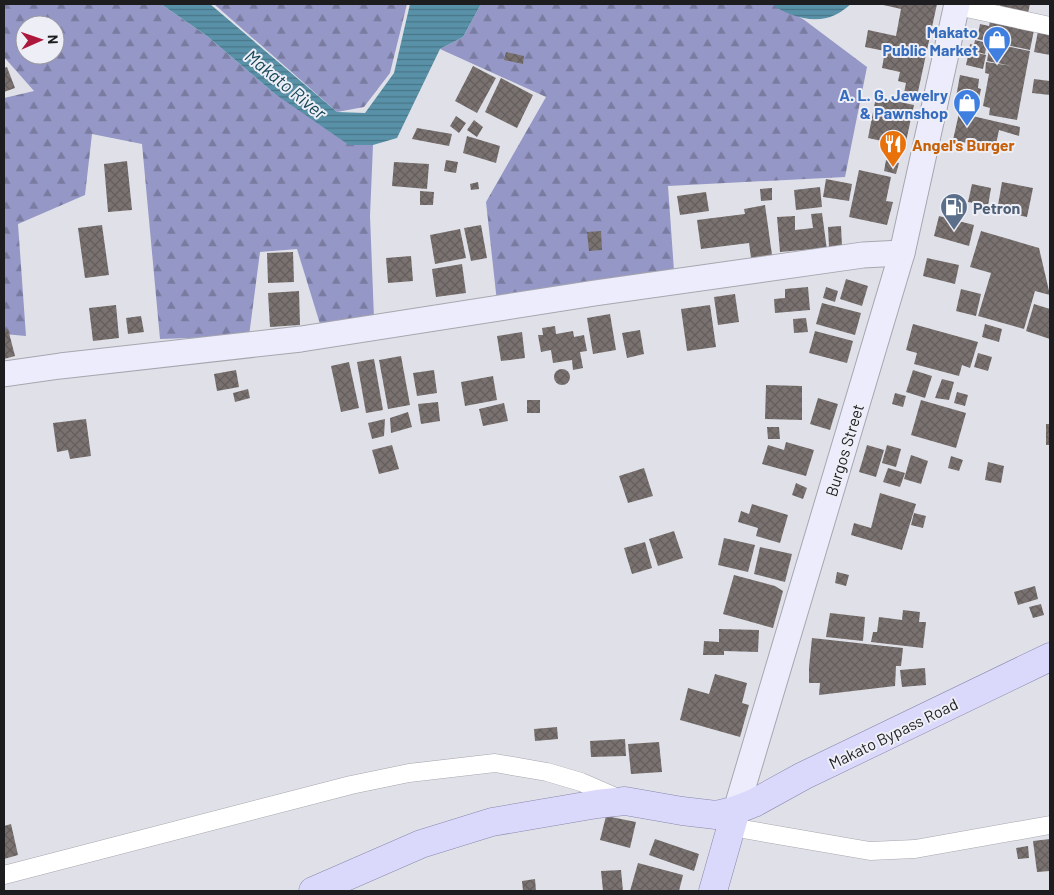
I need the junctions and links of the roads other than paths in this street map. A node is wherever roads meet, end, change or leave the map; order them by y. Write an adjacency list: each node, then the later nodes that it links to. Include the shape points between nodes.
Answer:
1 (957, 5): 2 (street); 3 (street, Burgos Street)
2 (1050, 26)
3 (902, 253): 4 (street, via 863,255 595,293 301,339); 7 (street, Burgos Street)
4 (4, 374)
5 (1050, 657): 7 (main road, Makato Bypass Road, via 804,776 754,803)
6 (625, 801): 7 (main road, Makato Bypass Road); 9 (street, via 548,772 495,763 466,766 351,785); 10 (main road, Makato Bypass Road, via 523,816 462,830 421,844)
7 (734, 819): 8 (street, via 870,851 915,849); 11 (main road, Burgos Street)
8 (1050, 825)
9 (4, 875)
10 (313, 891)
11 (713, 891)

